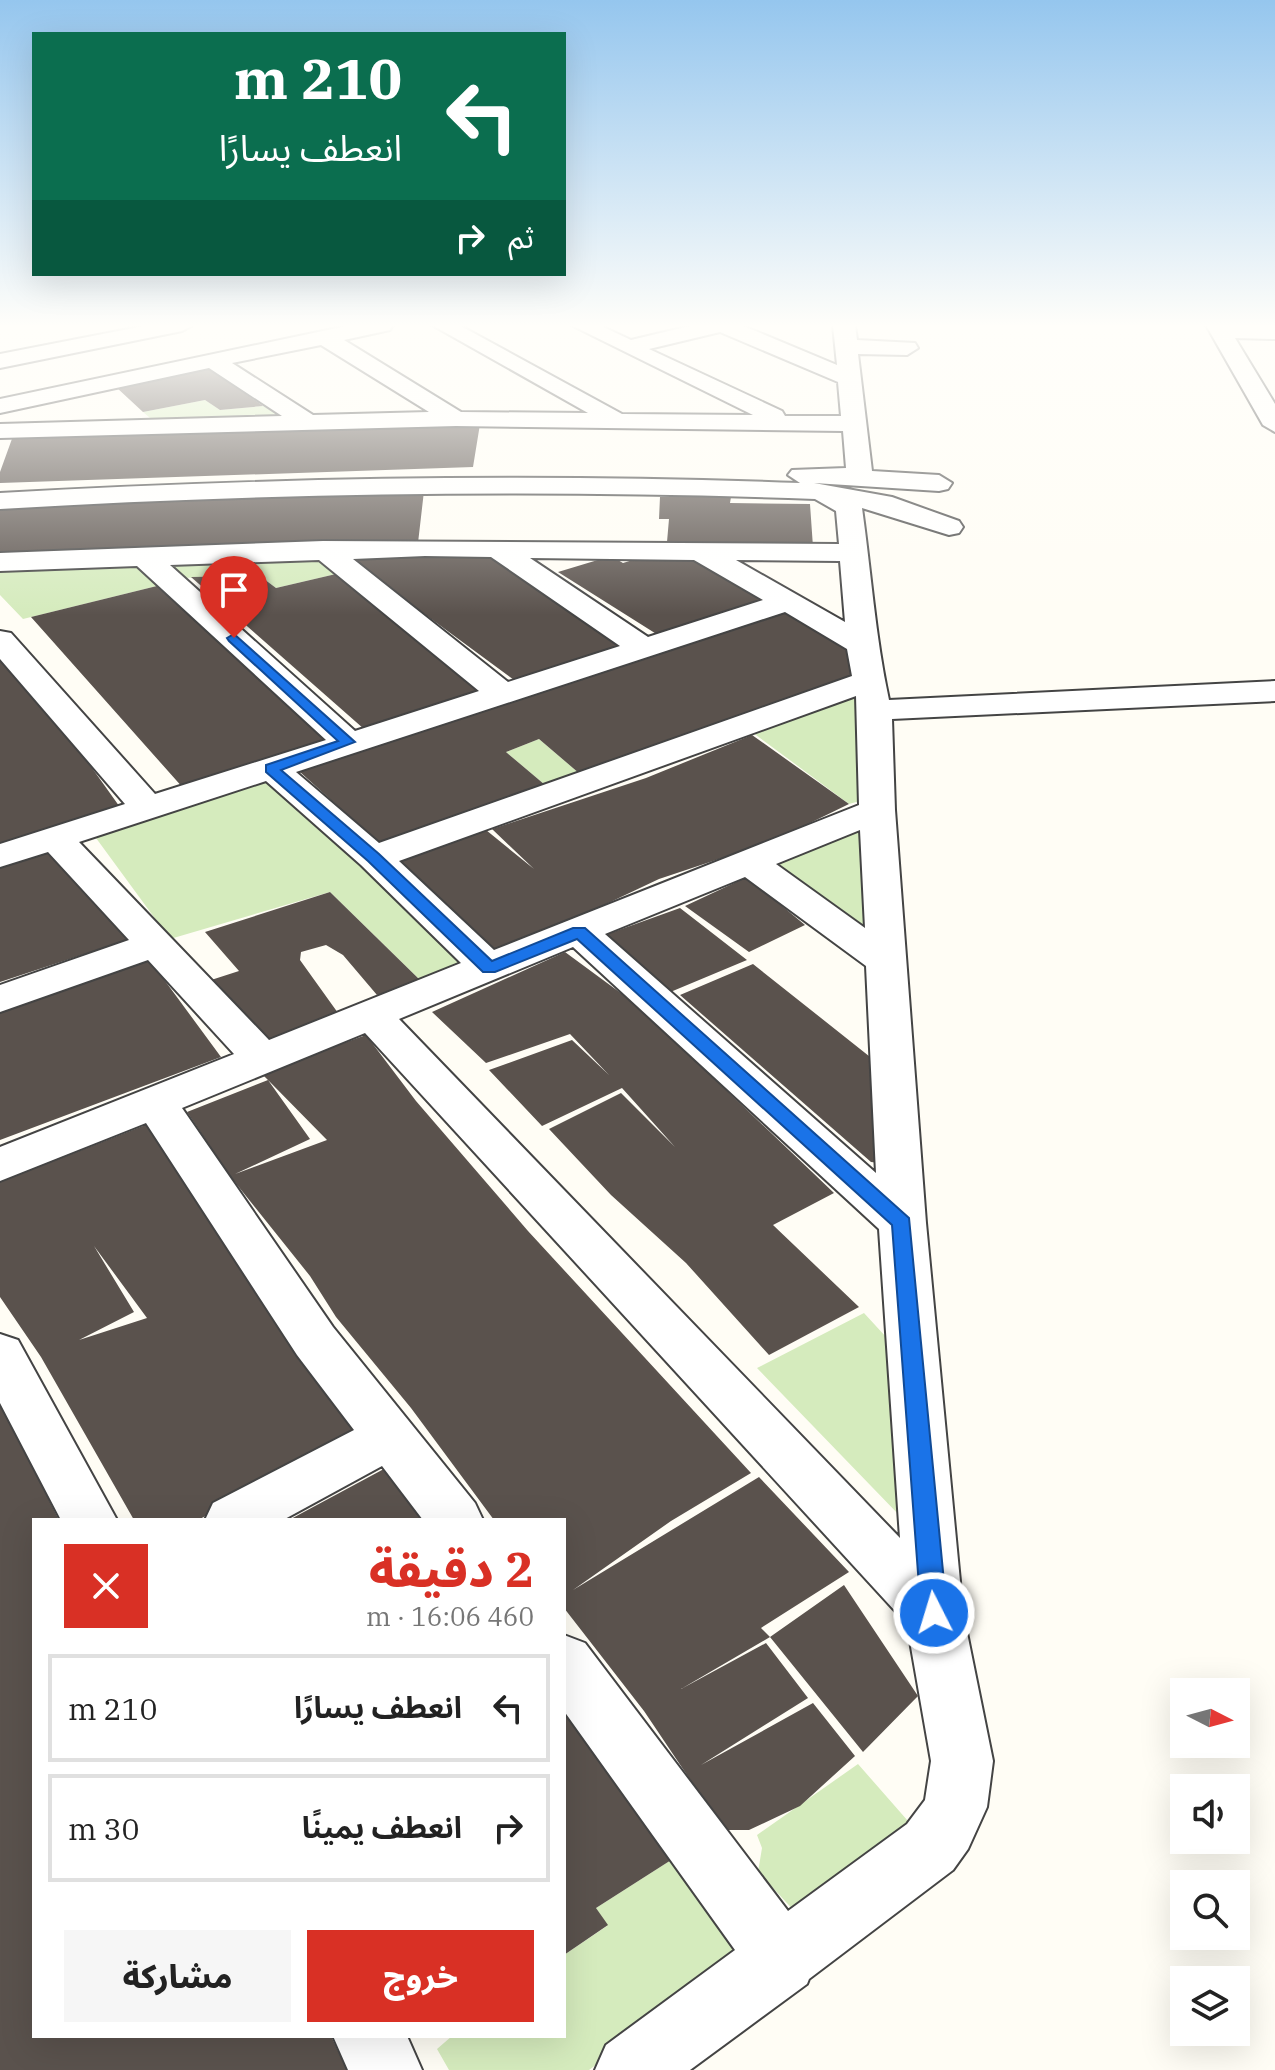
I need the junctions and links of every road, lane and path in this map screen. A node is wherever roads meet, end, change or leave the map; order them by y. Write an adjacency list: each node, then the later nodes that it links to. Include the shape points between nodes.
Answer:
1 (137, 422): 9 (street)
2 (307, 422): 3 (street); 9 (street)
3 (327, 422)
4 (494, 422): 10 (street)
5 (768, 422): 6 (street)
6 (785, 422): 7 (street)
7 (855, 424): 13 (street, via 859,472)
8 (1, 426): 9 (street)
9 (143, 427)
10 (488, 459): 11 (street); 13 (street)
11 (344, 481): 14 (street); 15 (street); 16 (street)
12 (939, 483): 13 (street)
13 (826, 484): 14 (street); 17 (street); 22 (street, via 849,508)
14 (431, 487): 18 (street)
15 (0, 488)
16 (0, 501)
17 (949, 527)
18 (425, 548): 19 (street); 20 (street)
19 (323, 549): 23 (street); 30 (street)
20 (498, 549): 21 (street); 27 (street)
21 (699, 551): 22 (street); 25 (street)
22 (856, 553): 28 (street)
23 (142, 555): 24 (street); 31 (street)
24 (0, 562)
25 (787, 602): 27 (street); 28 (street)
26 (0, 640): 33 (street)
27 (644, 648): 30 (street)
28 (869, 678): 29 (street); 34 (street); 37 (street)
29 (1275, 691)
30 (503, 694): 31 (street)
31 (348, 742): 32 (street)
32 (271, 768): 33 (street); 37 (street)
33 (148, 808): 35 (street)
34 (877, 810): 38 (street); 41 (street)
35 (55, 838): 36 (street); 40 (street)
36 (0, 856)
37 (374, 857): 42 (street)
38 (750, 863): 39 (street); 41 (street)
39 (579, 932): 42 (street); 48 (street)
40 (156, 944): 43 (street); 45 (street)
41 (889, 964): 48 (street)
42 (489, 968): 44 (street)
43 (0, 999)
44 (372, 1015): 45 (street); 54 (street)
45 (263, 1059): 46 (street)
46 (155, 1102): 47 (street); 50 (street, via 315,1341)
47 (0, 1165)
48 (902, 1223): 54 (street)
49 (0, 1354): 51 (street)
50 (390, 1436): 52 (street); 53 (street)
51 (88, 1518)
52 (237, 1518)
53 (453, 1518)
54 (934, 1613): 56 (street, via 962,1761 957,1808 930,1847)
55 (566, 1665): 56 (street)
56 (783, 1960): 59 (street)
57 (369, 2038): 58 (street)
58 (386, 2070)
59 (631, 2070)

